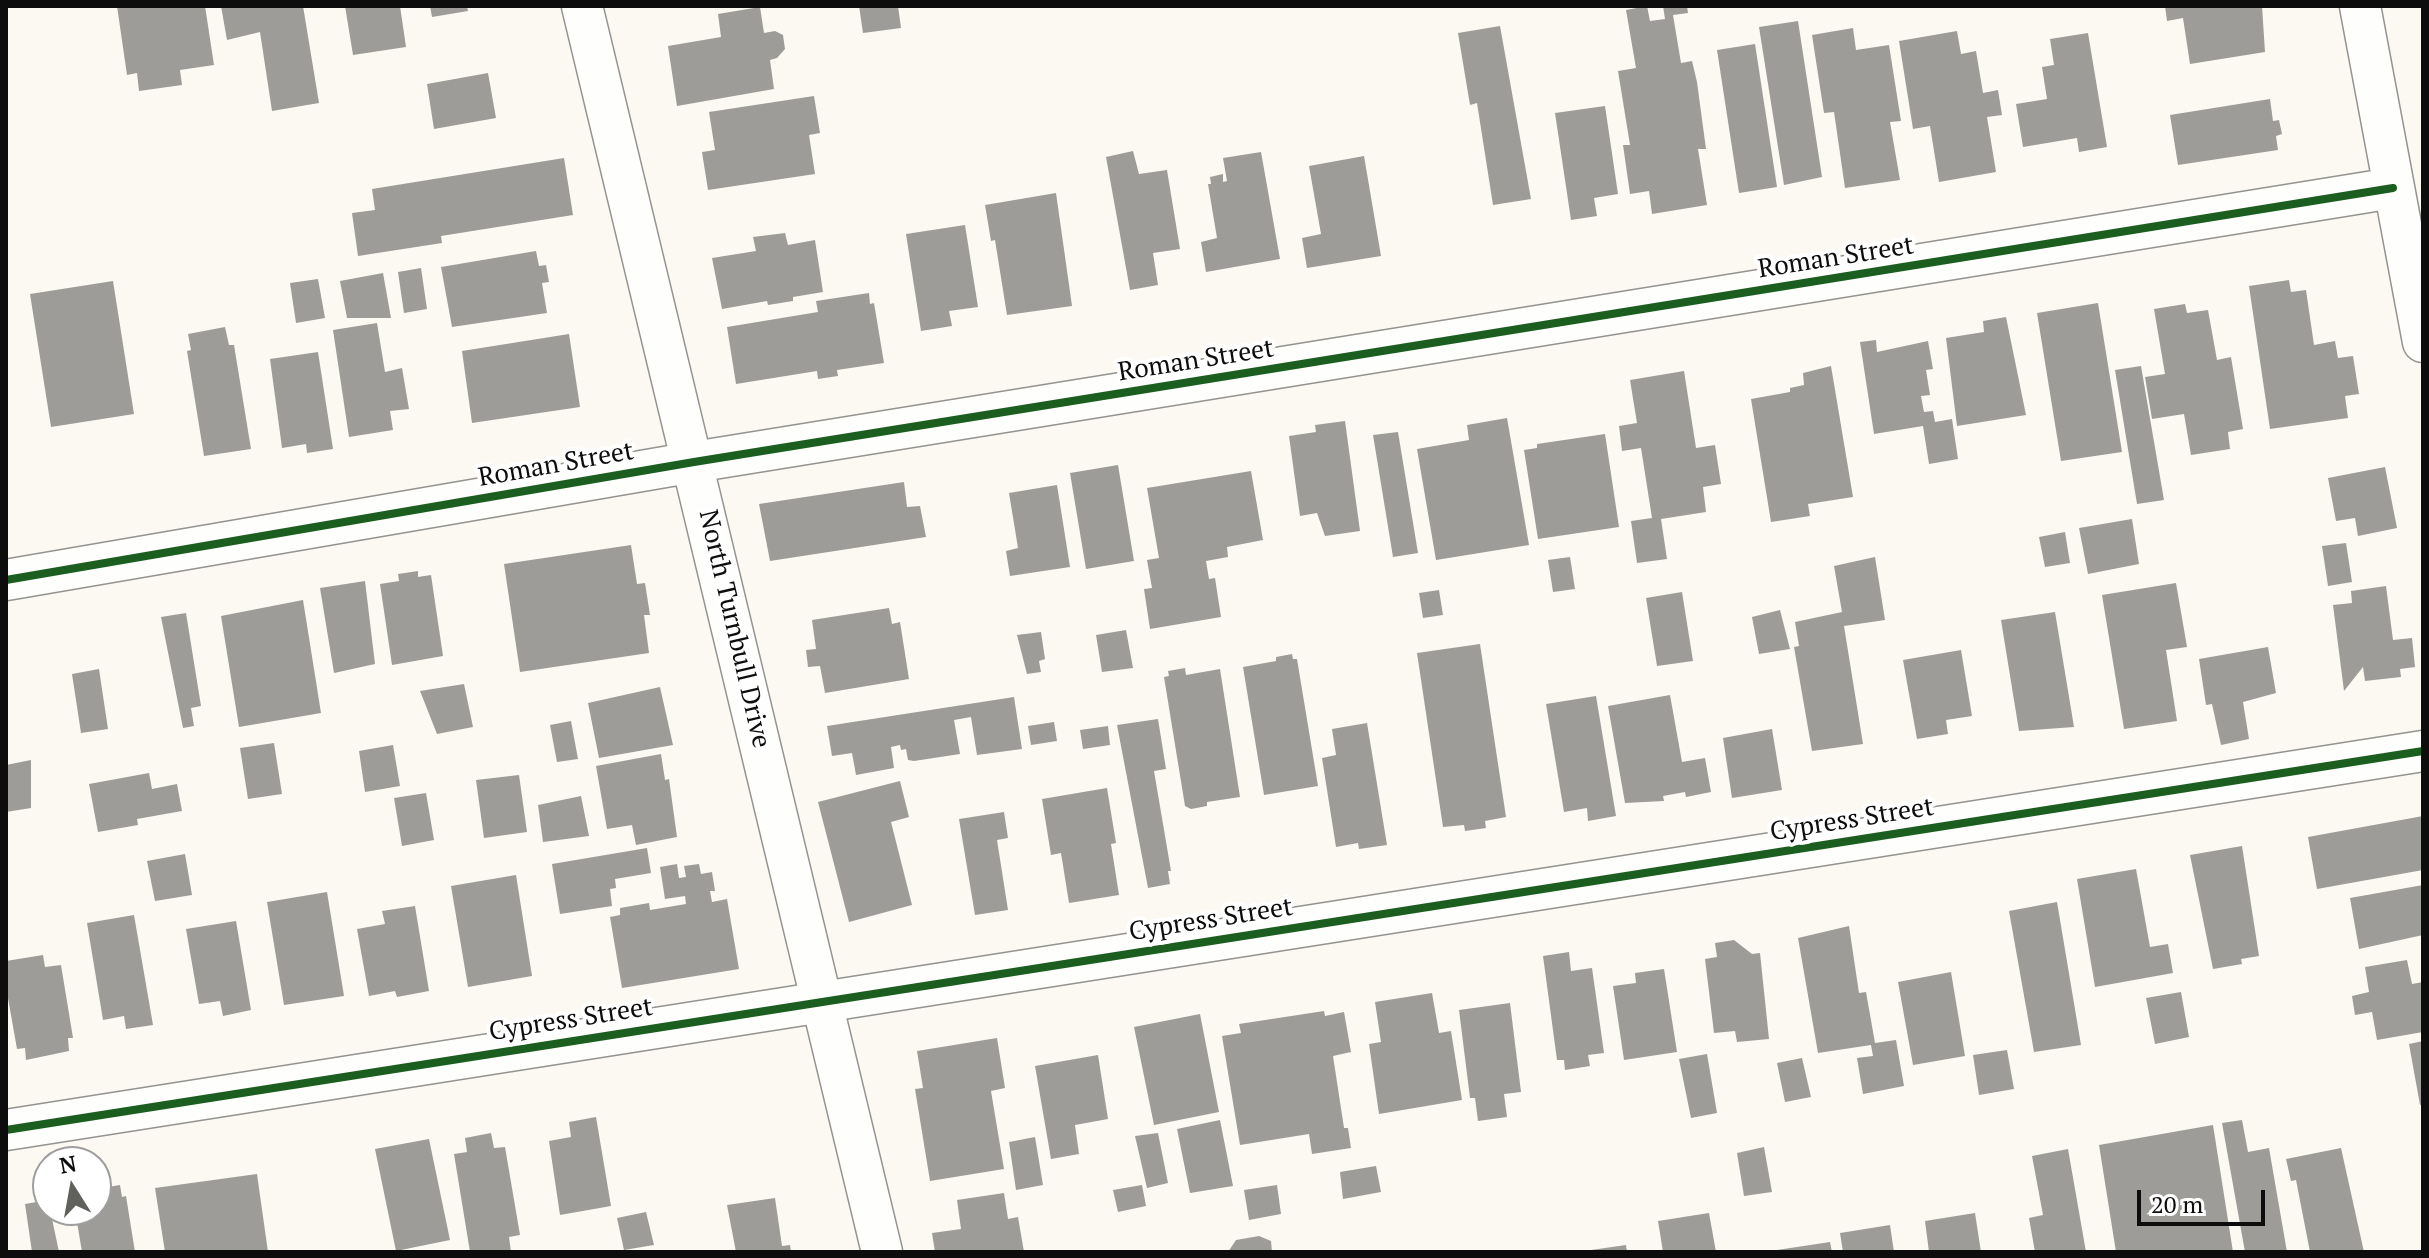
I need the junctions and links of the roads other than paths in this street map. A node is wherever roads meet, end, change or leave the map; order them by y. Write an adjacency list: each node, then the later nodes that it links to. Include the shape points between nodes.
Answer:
1 (582, 6): 5 (street, North Turnbull Drive)
2 (2360, 6): 3 (street)
3 (2393, 188): 4 (street); 5 (street, Roman Street)
4 (2423, 342)
5 (694, 462): 6 (street, Roman Street); 8 (street, North Turnbull Drive)
6 (6, 580)
7 (2423, 751): 8 (street, Cypress Street)
8 (822, 1000): 9 (street, Cypress Street); 10 (street, North Turnbull Drive)
9 (6, 1130)
10 (882, 1252)

